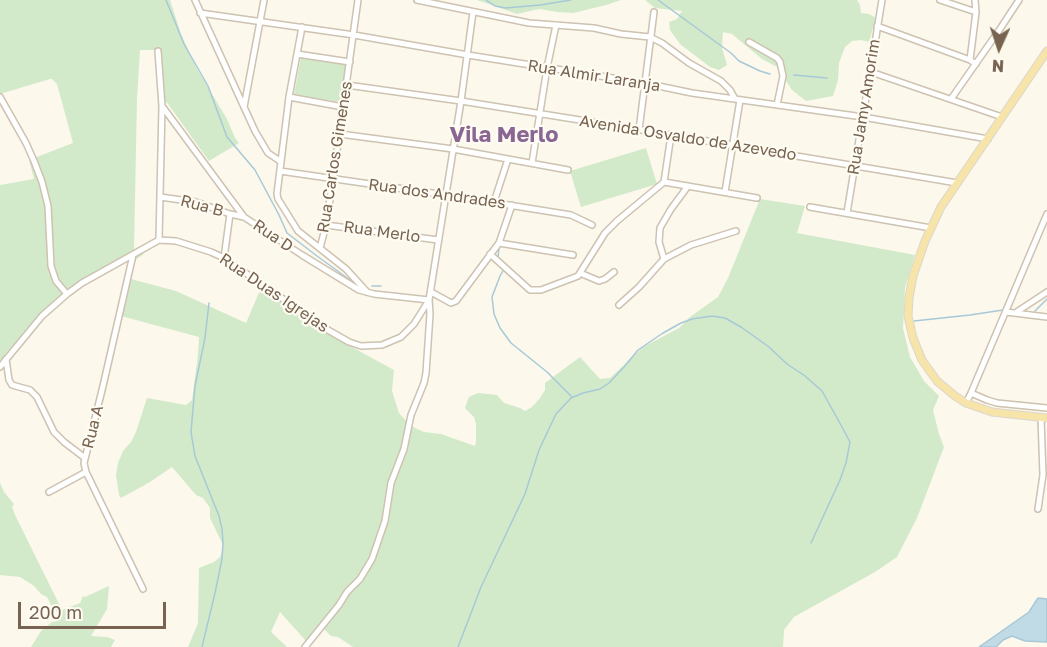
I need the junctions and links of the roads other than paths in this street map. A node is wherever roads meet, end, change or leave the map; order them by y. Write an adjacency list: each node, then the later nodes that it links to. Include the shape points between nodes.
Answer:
1 (195, 0): 12 (street)
2 (264, 0): 13 (street)
3 (358, 0): 17 (street, Rua Carlos Gimenes)
4 (417, 0): 9 (street)
5 (882, 0): 15 (street, Rua Jamy Amorim)
6 (940, 0): 11 (street)
7 (975, 0): 11 (street)
8 (1019, 0): 26 (street)
9 (473, 12): 14 (street); 23 (street)
10 (654, 12): 18 (street)
11 (976, 12): 24 (street)
12 (200, 13): 13 (street, Rua Almir Laranja); 38 (street)
13 (260, 23): 16 (street, Rua Almir Laranja); 38 (street)
14 (556, 25): 18 (street); 27 (street)
15 (877, 26): 24 (street); 28 (street, Rua Jamy Amorim)
16 (302, 27): 17 (street, Rua Almir Laranja); 22 (street)
17 (354, 35): 23 (street, Rua Almir Laranja); 25 (street, Rua Carlos Gimenes)
18 (651, 37): 29 (street); 33 (street, via 721,81)
19 (749, 42): 36 (street, via 777,58 782,66)
20 (158, 51): 37 (street)
21 (1047, 51): 42 (main road)
22 (297, 54): 25 (street); 32 (street)
23 (468, 55): 27 (street, Rua Almir Laranja); 35 (street)
24 (970, 60): 26 (street)
25 (350, 62): 30 (street, Rua Carlos Gimenes)
26 (976, 64): 34 (street)
27 (547, 68): 29 (street, Rua Almir Laranja); 40 (street)
28 (871, 72): 34 (street); 41 (street, Rua Jamy Amorim)
29 (644, 82): 33 (street, Rua Almir Laranja); 43 (street)
30 (347, 85): 35 (street, Avenida Osvaldo de Azevedo); 39 (street, Rua Carlos Gimenes)
31 (0, 97): 88 (street, via 38,171 48,206 51,266 56,281)
32 (289, 97): 39 (street); 50 (street)
33 (738, 99): 36 (street, Rua Almir Laranja); 47 (street)
34 (951, 99): 42 (street)
35 (461, 101): 40 (street, Avenida Osvaldo de Azevedo); 48 (street)
36 (777, 105): 41 (street, Rua Almir Laranja)
37 (162, 106): 61 (street); 69 (street, Rua D)
38 (244, 107): 50 (street, via 267,151)
39 (343, 107): 44 (street, Rua Carlos Gimenes)
40 (540, 114): 43 (street, Avenida Osvaldo de Azevedo); 51 (street)
41 (863, 117): 46 (street, Rua Almir Laranja); 52 (street, Rua Jamy Amorim)
42 (1002, 117): 46 (main road)
43 (639, 130): 45 (street, Avenida Osvaldo de Azevedo)
44 (340, 134): 48 (street); 55 (street, Rua Carlos Gimenes)
45 (671, 135): 47 (street, Avenida Osvaldo de Azevedo); 56 (street)
46 (987, 139): 57 (main road)
47 (732, 145): 52 (street, Avenida Osvaldo de Azevedo); 59 (street)
48 (453, 149): 49 (street); 60 (street)
49 (508, 159): 51 (street); 63 (street)
50 (280, 161): 54 (street)
51 (532, 163): 53 (street)
52 (855, 166): 57 (street, Avenida Osvaldo de Azevedo); 66 (street, Rua Jamy Amorim)
53 (568, 170)
54 (280, 171): 55 (street, Rua dos Andrades); 77 (street, via 278,199 298,231)
55 (333, 179): 60 (street, Rua dos Andrades); 70 (street, Rua Carlos Gimenes)
56 (664, 182): 58 (street); 84 (street, via 605,233)
57 (957, 183): 72 (main road)
58 (688, 186): 59 (street); 82 (street, via 660,228)
59 (725, 192): 62 (street)
60 (446, 195): 63 (street, Rua dos Andrades); 75 (street)
61 (160, 197): 67 (street, Rua B, via 196,202); 74 (street)
62 (757, 198)
63 (494, 202): 64 (street, Rua dos Andrades)
64 (512, 205): 71 (street, Rua dos Andrades, via 571,215); 76 (street)
65 (810, 207): 66 (street)
66 (848, 213): 72 (street)
67 (230, 214): 69 (street, Rua B); 81 (street)
68 (1047, 214): 91 (street)
69 (244, 217): 87 (street, Rua D)
70 (326, 225): 75 (street, Rua Merlo); 77 (street, Rua Carlos Gimenes)
71 (592, 225)
72 (931, 228): 97 (main road, via 913,276 908,316 928,371)
73 (736, 231): 82 (street, via 691,245)
74 (159, 240): 79 (street); 81 (street, Rua Duas Igrejas)
75 (438, 240): 85 (street)
76 (499, 243): 78 (street); 80 (street)
77 (320, 248): 87 (street, Rua Carlos Gimenes)
78 (490, 254): 84 (street, via 533,291); 85 (street, via 455,302)
79 (133, 255): 88 (street); 100 (street, Rua A)
80 (573, 255)
81 (224, 258): 89 (street, Rua Duas Igrejas, via 327,330 361,346 382,345 401,337)
82 (664, 259): 90 (street)
83 (614, 272): 84 (street, via 598,281)
84 (580, 273)
85 (431, 292): 89 (street)
86 (1047, 292): 92 (street)
87 (368, 293): 89 (street, Rua D)
88 (67, 294): 94 (street, via 42,316)
89 (429, 300): 106 (street, via 424,383 391,483 378,542 360,579)
90 (619, 305)
91 (1006, 312): 92 (street); 96 (street)
92 (1014, 313): 93 (street)
93 (1047, 317)
94 (6, 359): 95 (street); 100 (street, via 12,385 37,396 54,432)
95 (0, 367)
96 (971, 393): 97 (street); 98 (street, via 997,402)
97 (966, 403): 99 (main road, via 992,412)
98 (1047, 408)
99 (1044, 418): 102 (street)
100 (85, 458): 101 (street, Rua A)
101 (86, 472): 103 (street); 105 (street, Rua A)
102 (1045, 476): 104 (street)
103 (49, 492)
104 (1038, 509)
105 (143, 589)
106 (305, 647)

